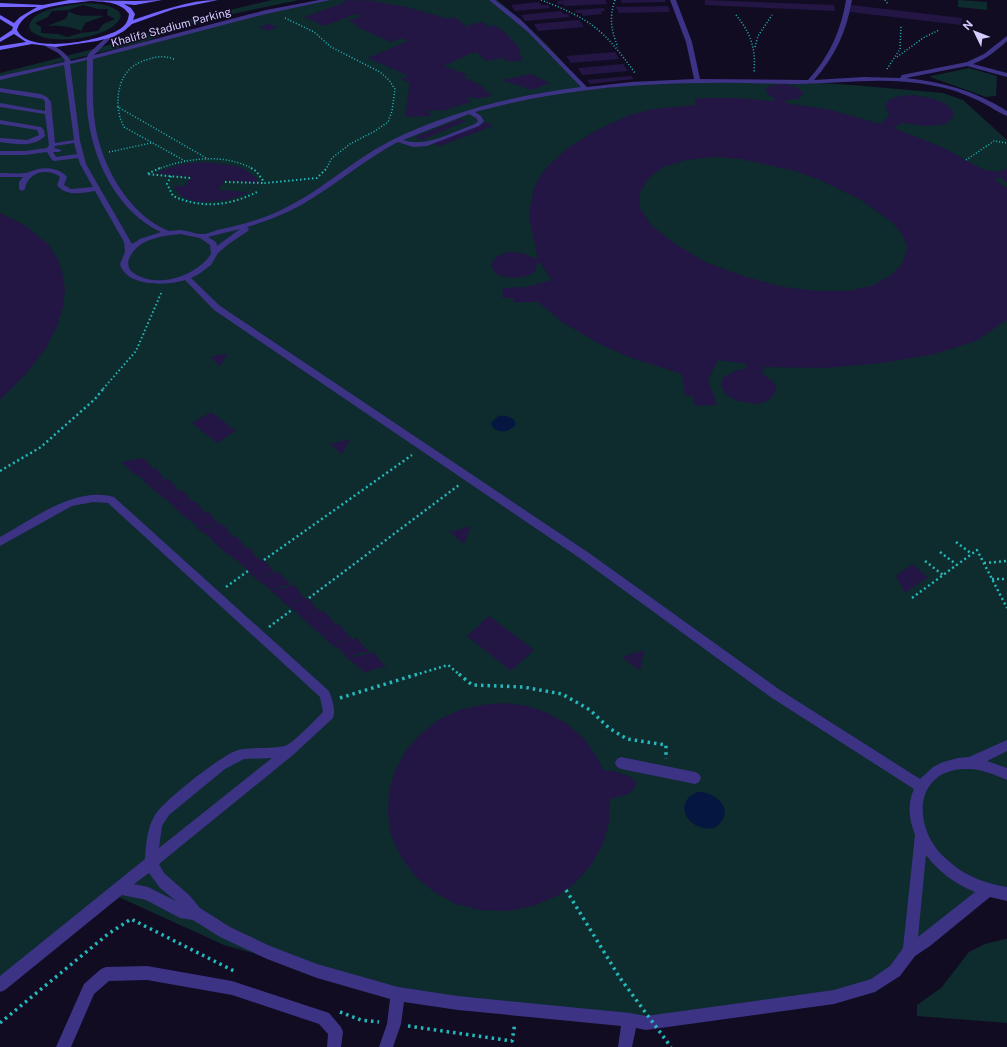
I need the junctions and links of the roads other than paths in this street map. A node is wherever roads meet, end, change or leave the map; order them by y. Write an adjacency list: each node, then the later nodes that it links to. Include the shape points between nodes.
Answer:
1 (90, 0): 2 (main road); 9 (main road)
2 (105, 0): 10 (main road)
3 (159, 0): 10 (main road)
4 (215, 0): 14 (main road, via 172,8)
5 (327, 0): 22 (lane, Khalifa Stadium Parking)
6 (492, 0): 30 (lane, via 533,33)
7 (673, 0): 28 (lane, via 689,42)
8 (849, 0): 29 (lane, via 846,20 833,51)
9 (66, 1): 12 (main road)
10 (114, 2): 14 (main road, via 131,11)
11 (0, 5): 12 (main road)
12 (47, 6): 15 (main road, via 25,15)
13 (0, 16): 15 (main road)
14 (129, 23): 16 (main road)
15 (15, 29): 18 (main road); 19 (main road, via 21,38)
16 (111, 35): 20 (main road, via 75,44); 22 (lane)
17 (1007, 38): 24 (lane, via 988,55)
18 (0, 40)
19 (36, 43): 20 (main road); 21 (main road)
20 (47, 45): 23 (lane, via 65,56 68,60)
21 (0, 48)
22 (90, 58): 23 (lane, Khalifa Stadium Parking); 51 (lane, via 90,108 94,134 103,160 117,190 135,211 149,224)
23 (66, 63): 26 (lane, Khalifa Stadium Parking); 40 (lane)
24 (967, 64): 25 (lane); 27 (lane)
25 (1007, 75)
26 (0, 78)
27 (892, 79): 29 (lane); 36 (lane, via 917,81 960,91 994,105)
28 (697, 81): 29 (lane); 30 (lane)
29 (809, 82)
30 (586, 89): 34 (lane, via 523,99)
31 (0, 90): 35 (lane, via 46,98)
32 (0, 105): 35 (lane)
33 (1007, 105): 36 (lane)
34 (471, 112): 39 (lane, via 438,122); 39 (lane, via 481,121 427,144 413,145)
35 (48, 113): 41 (lane)
36 (1006, 113)
37 (0, 122): 38 (lane, via 39,128 42,136 33,141)
38 (0, 140)
39 (398, 140): 50 (lane, via 374,153 309,198)
40 (78, 144): 41 (lane); 43 (lane)
41 (50, 148): 42 (lane, via 25,153); 44 (lane)
42 (0, 153)
43 (81, 156): 44 (lane); 49 (lane)
44 (54, 159): 45 (lane)
45 (45, 170): 47 (lane); 49 (lane, via 64,177 60,185 65,190)
46 (0, 175): 47 (lane)
47 (29, 175): 48 (lane, via 23,179)
48 (22, 189)
49 (96, 189): 53 (lane, via 126,238)
50 (256, 223): 52 (lane); 54 (lane, via 227,241)
51 (168, 233): 52 (lane, via 192,233); 53 (lane, via 152,236)
52 (202, 236): 54 (lane, via 214,245)
53 (128, 251): 55 (lane, via 124,261 126,270 134,277 166,282)
54 (215, 252): 55 (lane, via 207,266)
55 (186, 277): 63 (lane, via 217,308 585,556 776,694)
56 (0, 542): 58 (lane, via 69,503 93,498 111,500 325,695 329,714)
57 (1007, 745): 60 (lane)
58 (289, 751): 65 (lane); 65 (lane, via 244,754 221,765 159,818 154,829)
59 (621, 763): 62 (lane)
60 (970, 763): 61 (lane); 63 (lane, via 940,768)
61 (1007, 774)
62 (695, 778)
63 (921, 786): 64 (lane, via 916,801 916,817)
64 (921, 835): 67 (lane, via 932,853 947,869 966,882); 70 (lane)
65 (152, 862): 66 (lane); 69 (lane, via 157,875 187,901)
66 (120, 888): 69 (lane, via 148,894 180,910); 71 (lane)
67 (987, 891): 68 (lane); 70 (lane)
68 (1007, 894)
69 (195, 913): 72 (lane, via 225,932 267,952 317,971)
70 (910, 951): 73 (lane, via 894,971 874,985 834,997 646,1023)
71 (0, 985)
72 (398, 994): 73 (lane, via 458,1003); 76 (lane, via 394,1024)
73 (630, 1020): 77 (lane)
74 (63, 1047): 75 (lane, via 89,989 106,974 147,973 232,988 324,1018 336,1032)
75 (334, 1047)
76 (386, 1047)
77 (625, 1047)

